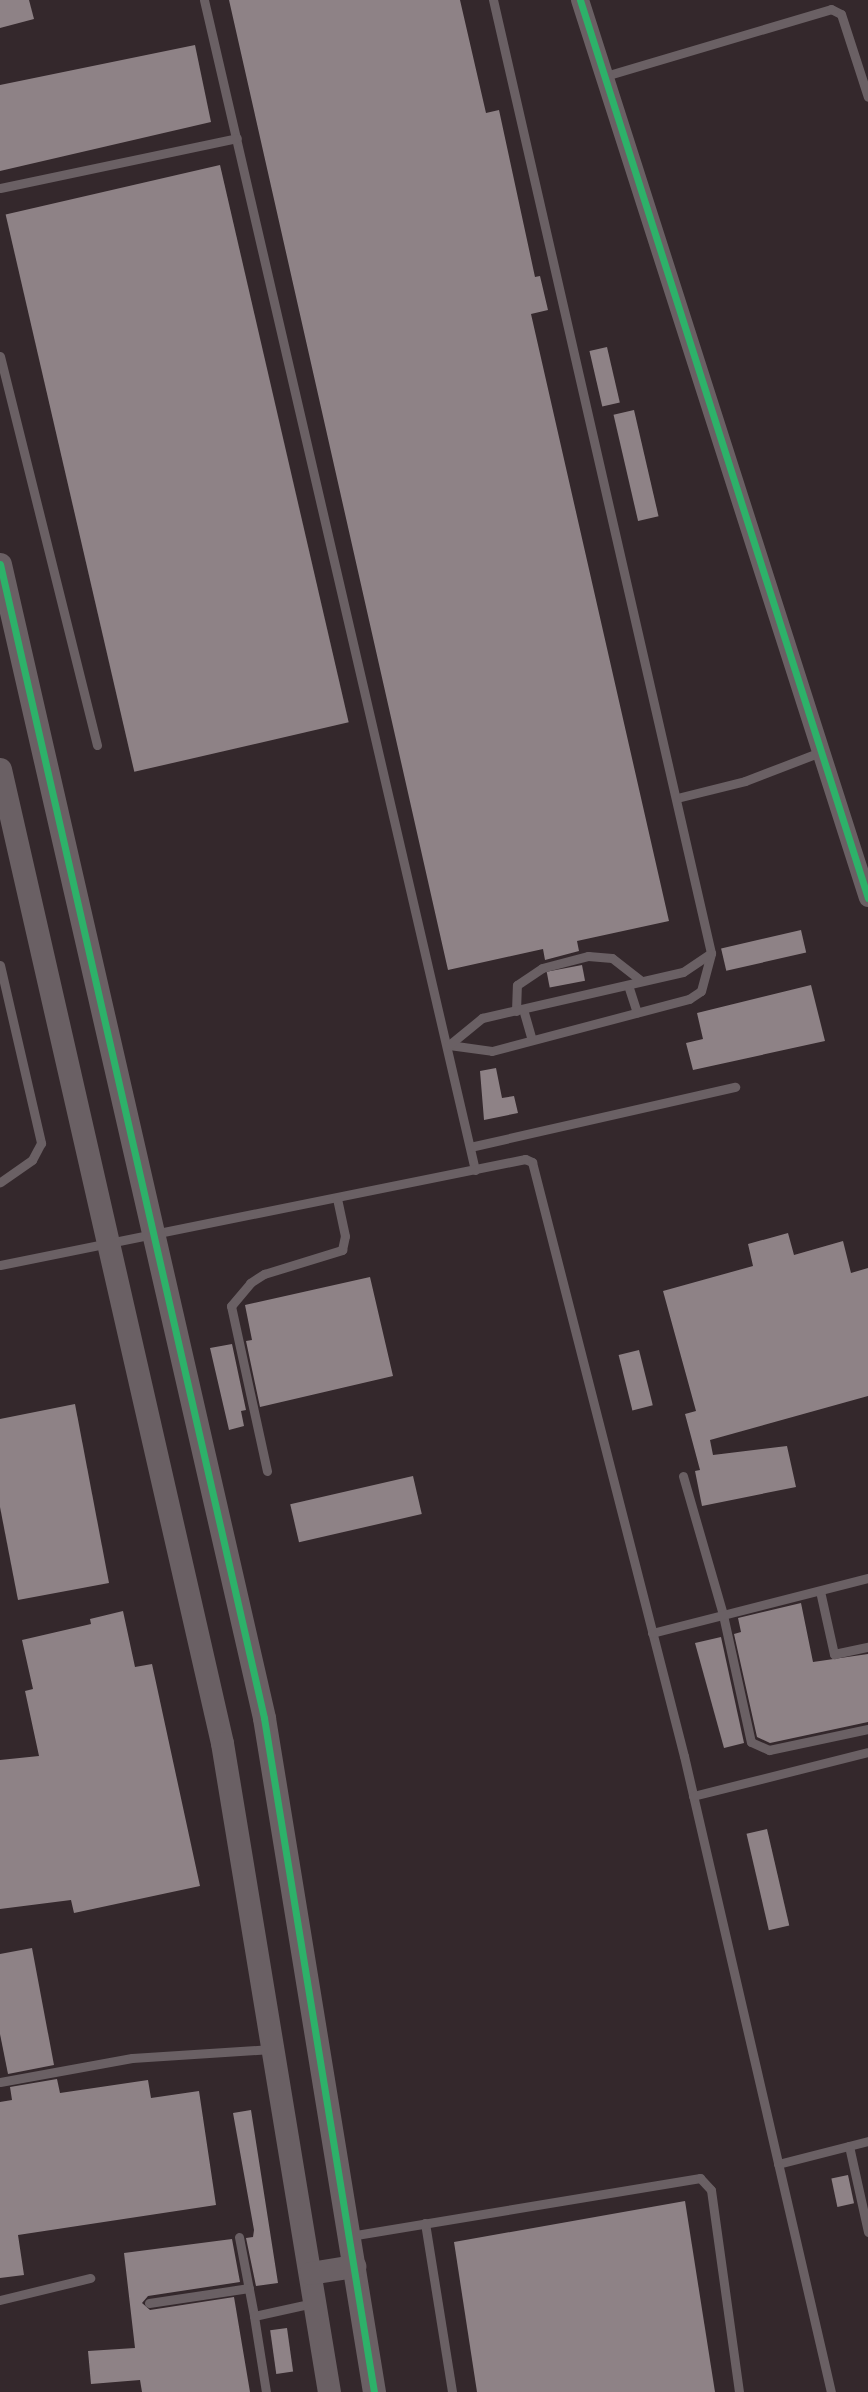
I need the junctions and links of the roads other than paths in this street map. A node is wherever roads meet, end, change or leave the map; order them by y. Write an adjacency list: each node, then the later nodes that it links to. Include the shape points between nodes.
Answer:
1 (204, 0): 6 (lane)
2 (493, 0): 13 (lane)
3 (579, 0): 4 (street)
4 (602, 77): 5 (lane, via 831,9 841,14); 11 (street)
5 (868, 97)
6 (237, 138): 7 (lane); 22 (lane)
7 (0, 188)
8 (0, 356): 10 (lane)
9 (0, 564): 28 (street)
10 (97, 745)
11 (812, 756): 13 (lane, via 745,781); 14 (street)
12 (0, 769): 29 (street)
13 (677, 798): 15 (lane)
14 (868, 898)
15 (711, 953): 17 (lane, via 683,972); 20 (lane, via 701,991 690,999)
16 (0, 965): 26 (lane, via 41,1143 32,1160)
17 (641, 981): 18 (lane); 19 (lane, via 612,958 588,956 542,968 517,985)
18 (628, 985): 19 (lane); 20 (lane)
19 (519, 1010): 21 (lane); 22 (lane, via 482,1018)
20 (637, 1013): 21 (lane)
21 (532, 1040): 22 (lane, via 492,1051)
22 (449, 1045): 24 (lane)
23 (735, 1087): 24 (lane)
24 (470, 1147): 25 (lane)
25 (475, 1170): 27 (lane); 36 (lane, via 525,1159 536,1169)
26 (0, 1182)
27 (337, 1198): 28 (lane); 31 (lane, via 345,1237 342,1250 264,1274 231,1306)
28 (150, 1233): 29 (lane); 48 (street, via 264,1718)
29 (108, 1244): 30 (lane); 41 (street, via 222,1743)
30 (0, 1265)
31 (267, 1471)
32 (683, 1476): 35 (lane)
33 (868, 1578): 34 (lane)
34 (820, 1591): 35 (lane); 37 (lane, via 834,1654)
35 (723, 1615): 36 (lane); 38 (lane, via 755,1746 769,1750)
36 (652, 1633): 40 (lane)
37 (868, 1647)
38 (868, 1728)
39 (868, 1752): 40 (lane)
40 (693, 1796): 45 (lane)
41 (272, 2049): 42 (lane, via 132,2058); 51 (street)
42 (0, 2082)
43 (868, 2141): 44 (lane)
44 (849, 2146): 45 (lane); 47 (lane)
45 (778, 2164): 63 (lane)
46 (425, 2223): 48 (lane); 61 (lane); 62 (lane, via 700,2178 711,2190)
47 (868, 2232)
48 (349, 2236): 50 (street)
49 (239, 2237): 53 (lane)
50 (354, 2266): 51 (street); 60 (street)
51 (310, 2273): 55 (street)
52 (90, 2278): 54 (lane)
53 (249, 2287): 56 (lane); 57 (lane)
54 (0, 2300)
55 (314, 2302): 57 (lane); 59 (street)
56 (149, 2303)
57 (254, 2316): 58 (lane)
58 (266, 2392)
59 (329, 2392)
60 (374, 2392)
61 (452, 2392)
62 (739, 2392)
63 (831, 2392)

